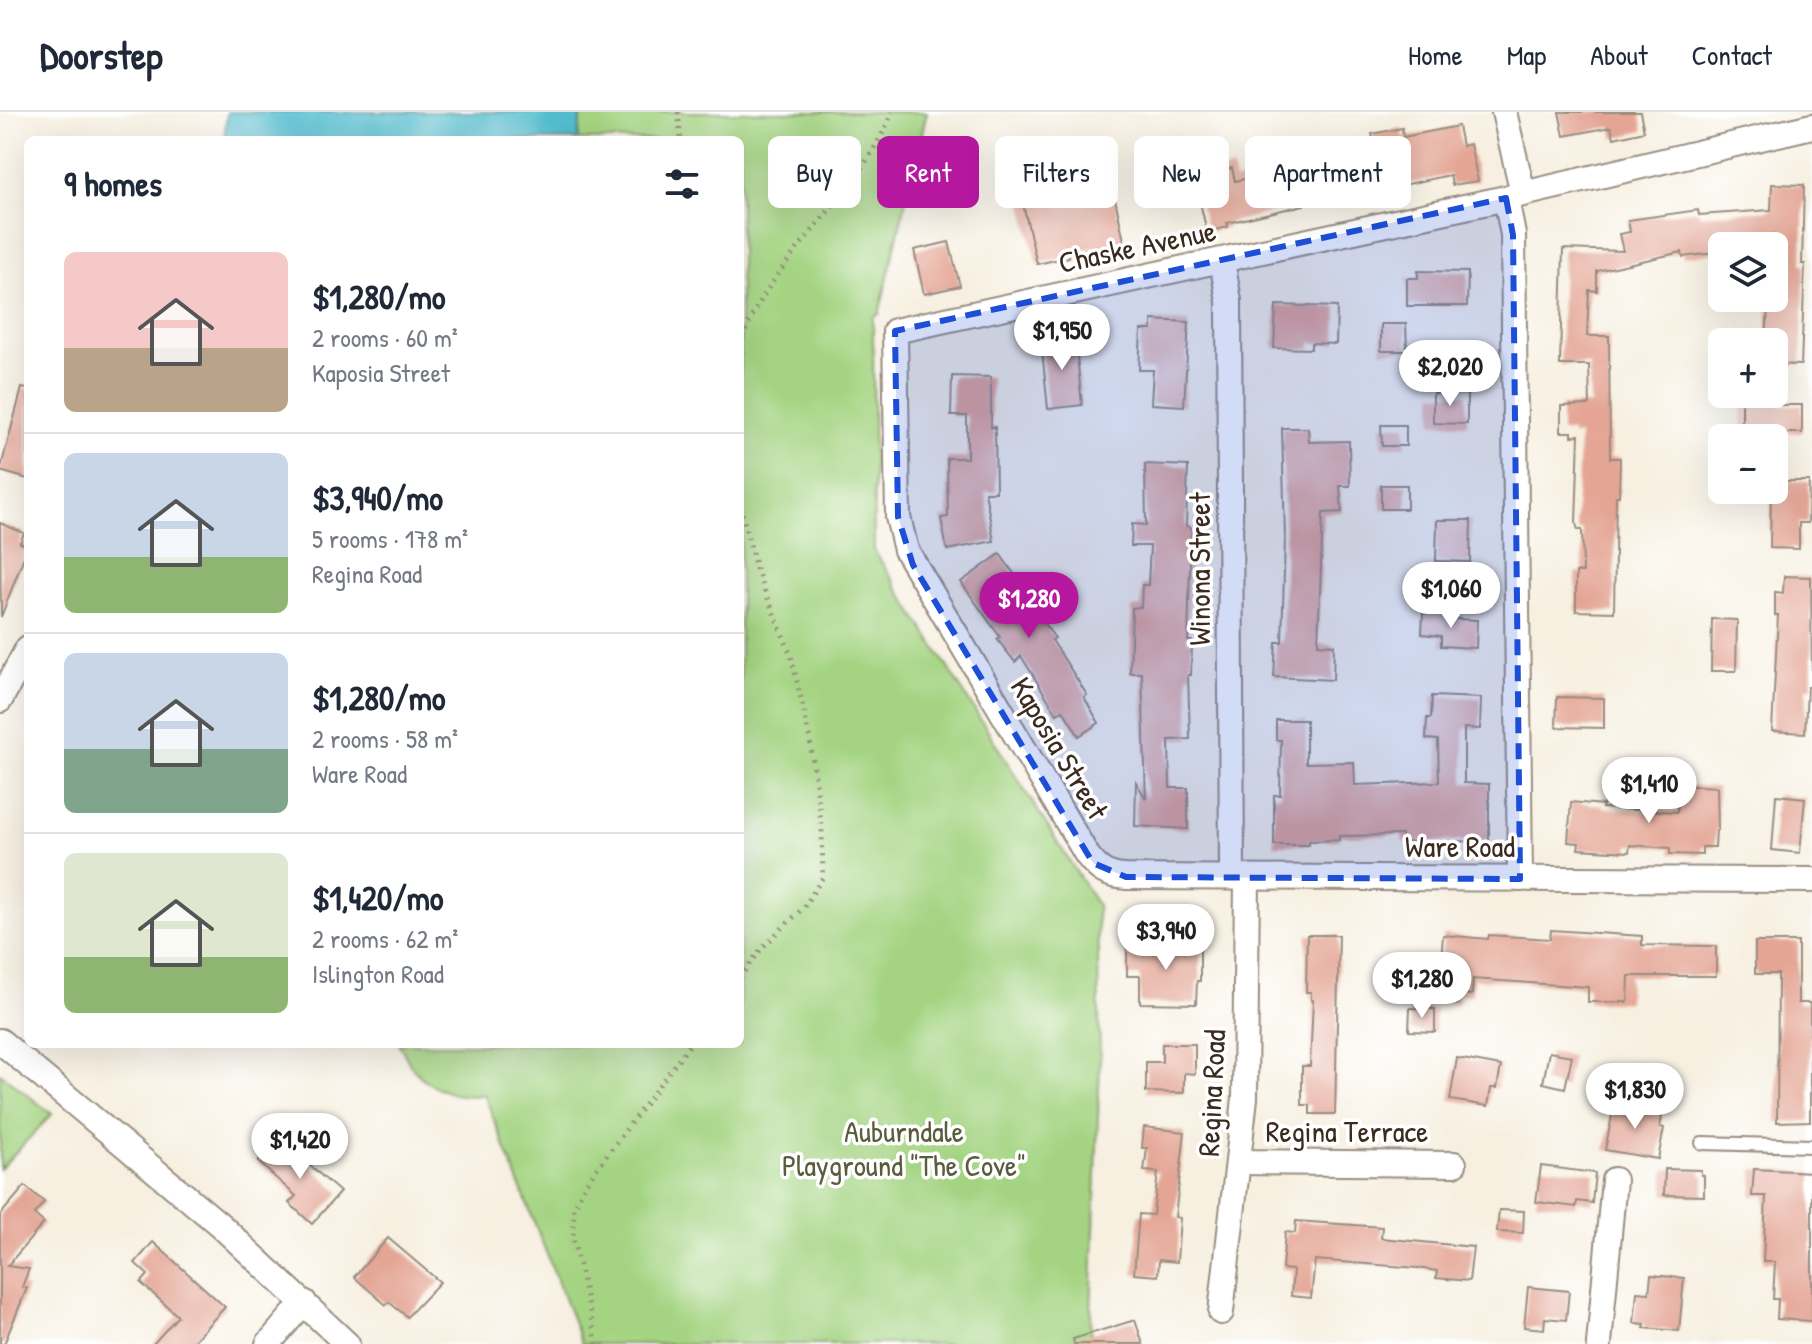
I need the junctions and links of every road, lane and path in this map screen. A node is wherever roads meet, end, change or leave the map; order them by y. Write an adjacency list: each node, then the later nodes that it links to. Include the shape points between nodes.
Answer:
1 (678, 112): 5 (path)
2 (892, 112): 9 (path, via 866,160 793,251)
3 (1504, 112): 6 (street)
4 (1812, 126): 6 (street, Chaske Avenue)
5 (681, 136)
6 (1514, 196): 7 (street, Chaske Avenue); 15 (street)
7 (1222, 261): 8 (street, Chaske Avenue); 14 (street, Winona Street, via 1229,301)
8 (895, 331): 13 (street, Kaposia Street, via 898,517 906,550 1087,855)
9 (744, 338)
10 (744, 522): 17 (path, via 757,572 791,655 810,739 823,877 804,907)
11 (24, 655): 12 (street)
12 (0, 700)
13 (1107, 874): 14 (street, Ware Road)
14 (1240, 877): 15 (street, Ware Road); 22 (street, Regina Road, via 1248,1041)
15 (1520, 879): 16 (street, Ware Road)
16 (1812, 880)
17 (744, 972)
18 (0, 1041): 25 (street)
19 (687, 1048): 29 (path, via 586,1183 574,1208 573,1238)
20 (1702, 1143): 21 (lane)
21 (1812, 1146)
22 (1239, 1162): 23 (street, Regina Terrace); 26 (street, Regina Road)
23 (1454, 1164)
24 (1614, 1180): 30 (street)
25 (304, 1302): 27 (street); 28 (street)
26 (1221, 1312)
27 (268, 1344)
28 (347, 1344)
29 (597, 1344)
30 (1599, 1344)

